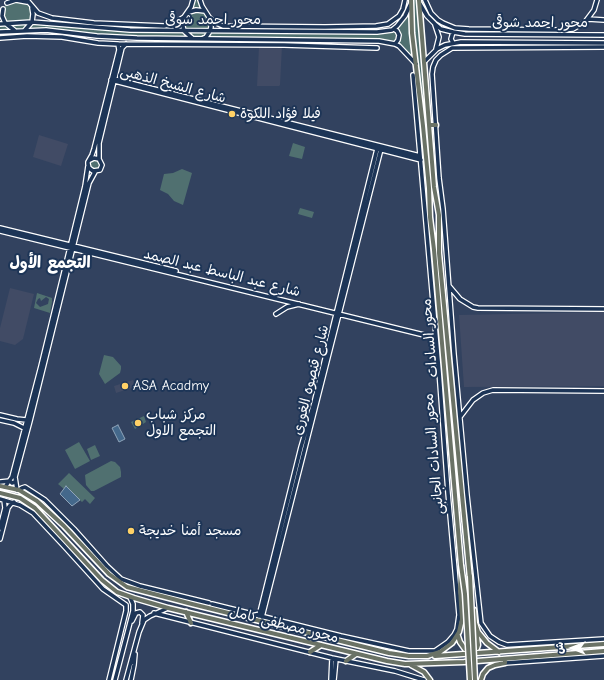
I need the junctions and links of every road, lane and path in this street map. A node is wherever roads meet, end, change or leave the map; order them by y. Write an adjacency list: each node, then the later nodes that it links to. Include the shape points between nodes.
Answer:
1 (193, 0): 12 (street)
2 (200, 0): 11 (street)
3 (405, 0): 13 (street, via 396,20 376,26 233,27 220,25)
4 (425, 0): 28 (street, via 432,14 455,28)
5 (598, 0): 14 (street)
6 (411, 1): 20 (street, via 404,19); 47 (main road, محور السادات)
7 (419, 1): 19 (street, محور احمد شوقى); 46 (main road, محور السادات)
8 (8, 2): 9 (street, via 20,0); 10 (street)
9 (30, 4): 12 (street, via 42,16 115,24 164,26 173,24); 16 (street)
10 (2, 10): 17 (street)
11 (205, 12): 12 (street, via 196,10); 13 (street)
12 (186, 15): 24 (street, via 183,20)
13 (210, 18): 25 (street)
14 (588, 19): 15 (street); 21 (street, via 577,27)
15 (604, 20)
16 (32, 22): 17 (street, محور احمد شوقى); 23 (street); 24 (street, محور احمد شوقى, via 115,30)
17 (5, 23): 18 (street, محور احمد شوقى); 22 (street)
18 (0, 24)
19 (435, 24): 27 (street, محور احمد شوقى); 45 (street, via 439,37)
20 (394, 29): 25 (street, محور احمد شوقى, via 369,33); 41 (street, via 399,35)
21 (562, 30): 28 (street); 29 (street)
22 (18, 31): 23 (street, محور احمد شوقى); 26 (street, محور احمد شوقى)
23 (24, 31): 31 (street, محور احمد شوقى, via 46,30)
24 (184, 31): 25 (street, محور احمد شوقى); 33 (street, via 189,37)
25 (210, 31): 34 (street)
26 (0, 32)
27 (453, 32): 28 (street, محور احمد شوقى); 38 (street, via 451,39)
28 (506, 32): 29 (street, محور احمد شوقى)
29 (562, 34): 30 (street, محور احمد شوقى)
30 (604, 35)
31 (110, 37): 33 (street, محور احمد شوقى); 37 (street)
32 (0, 38): 37 (street, via 28,36)
33 (196, 39): 34 (street, محور احمد شوقى)
34 (201, 39): 35 (street, محور احمد شوقى)
35 (355, 40): 41 (street, محور احمد شوقى); 42 (street)
36 (604, 42): 38 (street, محور احمد شوقى)
37 (110, 43): 39 (street)
38 (454, 43): 45 (street, محور احمد شوقى)
39 (118, 44): 40 (street); 49 (street)
40 (127, 44): 42 (street); 49 (street, via 122,48)
41 (395, 44): 47 (street)
42 (354, 47): 44 (street)
43 (604, 47): 53 (street, محور السادات الجانبى, via 452,48 441,55 433,67)
44 (377, 48)
45 (436, 50): 46 (street, محور احمد شوقى)
46 (424, 62): 52 (main road, محور السادات)
47 (416, 64): 51 (main road, محور السادات)
48 (413, 75): 50 (street, محور السادات الجانبى)
49 (113, 81): 54 (street, شارع الشيخ الذهبى); 55 (street, شارع الشيخ الذهبى); 56 (street, via 99,143); 57 (street)
50 (417, 120): 51 (main road); 55 (street, محور السادات الجانبى)
51 (423, 120): 61 (main road, محور السادات)
52 (429, 125): 53 (main road); 60 (main road, محور السادات)
53 (436, 125): 67 (street, محور السادات الجانبى)
54 (379, 149): 55 (street, شارع الشيخ الذهبى); 70 (street, شارع قنصوه الغورى)
55 (421, 158): 72 (street, محور السادات الجانبى)
56 (99, 159): 57 (street); 59 (street, via 102,165)
57 (90, 160): 58 (street)
58 (88, 166): 59 (street); 66 (street)
59 (96, 172): 66 (street, via 89,183)
60 (438, 210): 61 (main road, via 435,213); 62 (main road, محور السادات)
61 (430, 212): 63 (main road, محور السادات)
62 (439, 218): 63 (main road, via 434,218); 76 (main road, محور السادات)
63 (430, 222): 72 (main road, محور السادات, via 434,250)
64 (0, 228): 66 (street, شارع عبد الباسط عبد الصمد)
65 (0, 231): 66 (street, شارع عبد الباسط عبد الصمد)
66 (72, 247): 68 (street, شارع عبد الباسط عبد الصمد); 70 (street, شارع عبد الباسط عبد الصمد); 78 (street)
67 (448, 285): 69 (street, via 460,299 478,308); 75 (street, محور السادات الجانبى)
68 (301, 304): 70 (street, شارع عبد الباسط عبد الصمد); 71 (street, via 287,307)
69 (604, 309)
70 (338, 312): 73 (street, شارع عبد الباسط عبد الصمد); 74 (street, شارع عبد الباسط عبد الصمد, via 428,336); 116 (street, شارع قنصوه الغورى)
71 (276, 314)
72 (437, 327): 73 (street, محور السادات الجانبى); 85 (main road, محور السادات)
73 (435, 335): 74 (street, محور السادات الجانبى)
74 (436, 343): 84 (street, محور السادات الجانبى)
75 (454, 354): 76 (main road); 80 (street, محور السادات الجانبى)
76 (449, 355): 87 (main road, محور السادات)
77 (604, 391): 80 (street, via 493,390 473,400)
78 (36, 392): 82 (street); 86 (street)
79 (0, 415): 82 (street)
80 (460, 417): 88 (street, محور السادات الجانبى)
81 (0, 420): 83 (street)
82 (26, 420): 83 (street)
83 (24, 428): 86 (street)
84 (443, 428): 85 (main road); 96 (street, محور السادات الجانبى)
85 (449, 428): 94 (main road, محور السادات)
86 (19, 456): 89 (street); 91 (street)
87 (458, 462): 88 (main road); 108 (main road, محور السادات)
88 (464, 462): 126 (street, محور السادات الجانبى, via 483,628 490,636 507,644)
89 (10, 481): 90 (street); 91 (street); 92 (street)
90 (0, 482)
91 (15, 482): 93 (street)
92 (2, 486): 93 (main road, محور مصطفى كامل)
93 (18, 490): 100 (main road, محور مصطفى كامل, via 37,501); 106 (street, محور السادات الجانبى, via 25,488 45,500)
94 (454, 492): 96 (main road); 107 (main road, محور السادات)
95 (0, 493): 97 (main road, محور مصطفى كامل)
96 (448, 493): 116 (street, محور السادات الجانبى, via 459,615 452,638 440,648 431,652 409,651)
97 (16, 497): 99 (main road); 102 (main road, محور مصطفى كامل, via 28,502)
98 (2, 499): 99 (street); 101 (street, via 5,508)
99 (15, 502): 104 (street, via 8,508); 110 (street, via 33,514)
100 (64, 526): 102 (main road, via 64,532); 103 (main road, محور مصطفى كامل)
101 (0, 528)
102 (59, 533): 105 (main road, محور مصطفى كامل)
103 (72, 534): 105 (main road, via 67,536); 106 (main road, محور مصطفى كامل)
104 (0, 539)
105 (66, 541): 109 (main road, محور مصطفى كامل)
106 (96, 557): 115 (main road, محور مصطفى كامل, via 109,574 127,587); 116 (street, محور السادات الجانبى, via 126,582)
107 (461, 565): 124 (main road, محور السادات, via 462,619); 151 (main road, bridge)
108 (470, 576): 122 (main road, محور السادات); 152 (main road, bridge)
109 (102, 580): 110 (main road); 111 (main road, محور مصطفى كامل, via 117,592)
110 (98, 584): 142 (street, via 126,605)
111 (130, 597): 112 (main road, محور مصطفى كامل); 120 (street, via 133,609)
112 (168, 608): 113 (main road, محور مصطفى كامل); 114 (street)
113 (186, 612): 118 (main road); 121 (main road, محور مصطفى كامل)
114 (154, 614): 118 (street); 119 (street, via 146,618)
115 (238, 615): 117 (main road, محور مصطفى كامل); 121 (main road, via 241,620)
116 (260, 616)
117 (250, 618): 123 (main road, via 247,623); 136 (main road, محور مصطفى كامل, via 389,652)
118 (191, 623): 131 (street)
119 (142, 624): 120 (street, via 143,615 139,611); 129 (street)
120 (129, 625): 133 (street)
121 (238, 625): 123 (main road, محور مصطفى كامل)
122 (476, 626): 124 (main road, via 477,648 465,649); 132 (main road, محور السادات, via 484,640)
123 (249, 627): 128 (main road, محور مصطفى كامل)
124 (458, 636): 136 (main road, via 445,649)
125 (604, 639): 126 (street)
126 (575, 643): 127 (main road, محور مصطفى كامل); 132 (main road, محور مصطفى كامل)
127 (604, 644)
128 (321, 645): 131 (main road); 134 (main road, محور مصطفى كامل)
129 (134, 649): 145 (street); 146 (street)
130 (604, 651): 135 (main road, محور مصطفى كامل)
131 (310, 652): 138 (street)
132 (499, 652): 136 (main road, محور مصطفى كامل)
133 (122, 654): 142 (street); 144 (street)
134 (356, 654): 139 (main road); 141 (main road, محور مصطفى كامل)
135 (586, 654): 137 (street); 140 (main road, محور مصطفى كامل)
136 (427, 656)
137 (604, 656)
138 (334, 659): 139 (street); 147 (street); 148 (street)
139 (346, 661): 149 (street)
140 (505, 661): 141 (main road, محور مصطفى كامل); 153 (main road, via 490,667)
141 (411, 665): 150 (main road, via 421,670)
142 (111, 669): 143 (street)
143 (108, 680)
144 (115, 680)
145 (126, 680)
146 (131, 680)
147 (331, 680)
148 (334, 680)
149 (424, 680)
150 (430, 680)
151 (470, 680)
152 (475, 680)
153 (481, 680)

